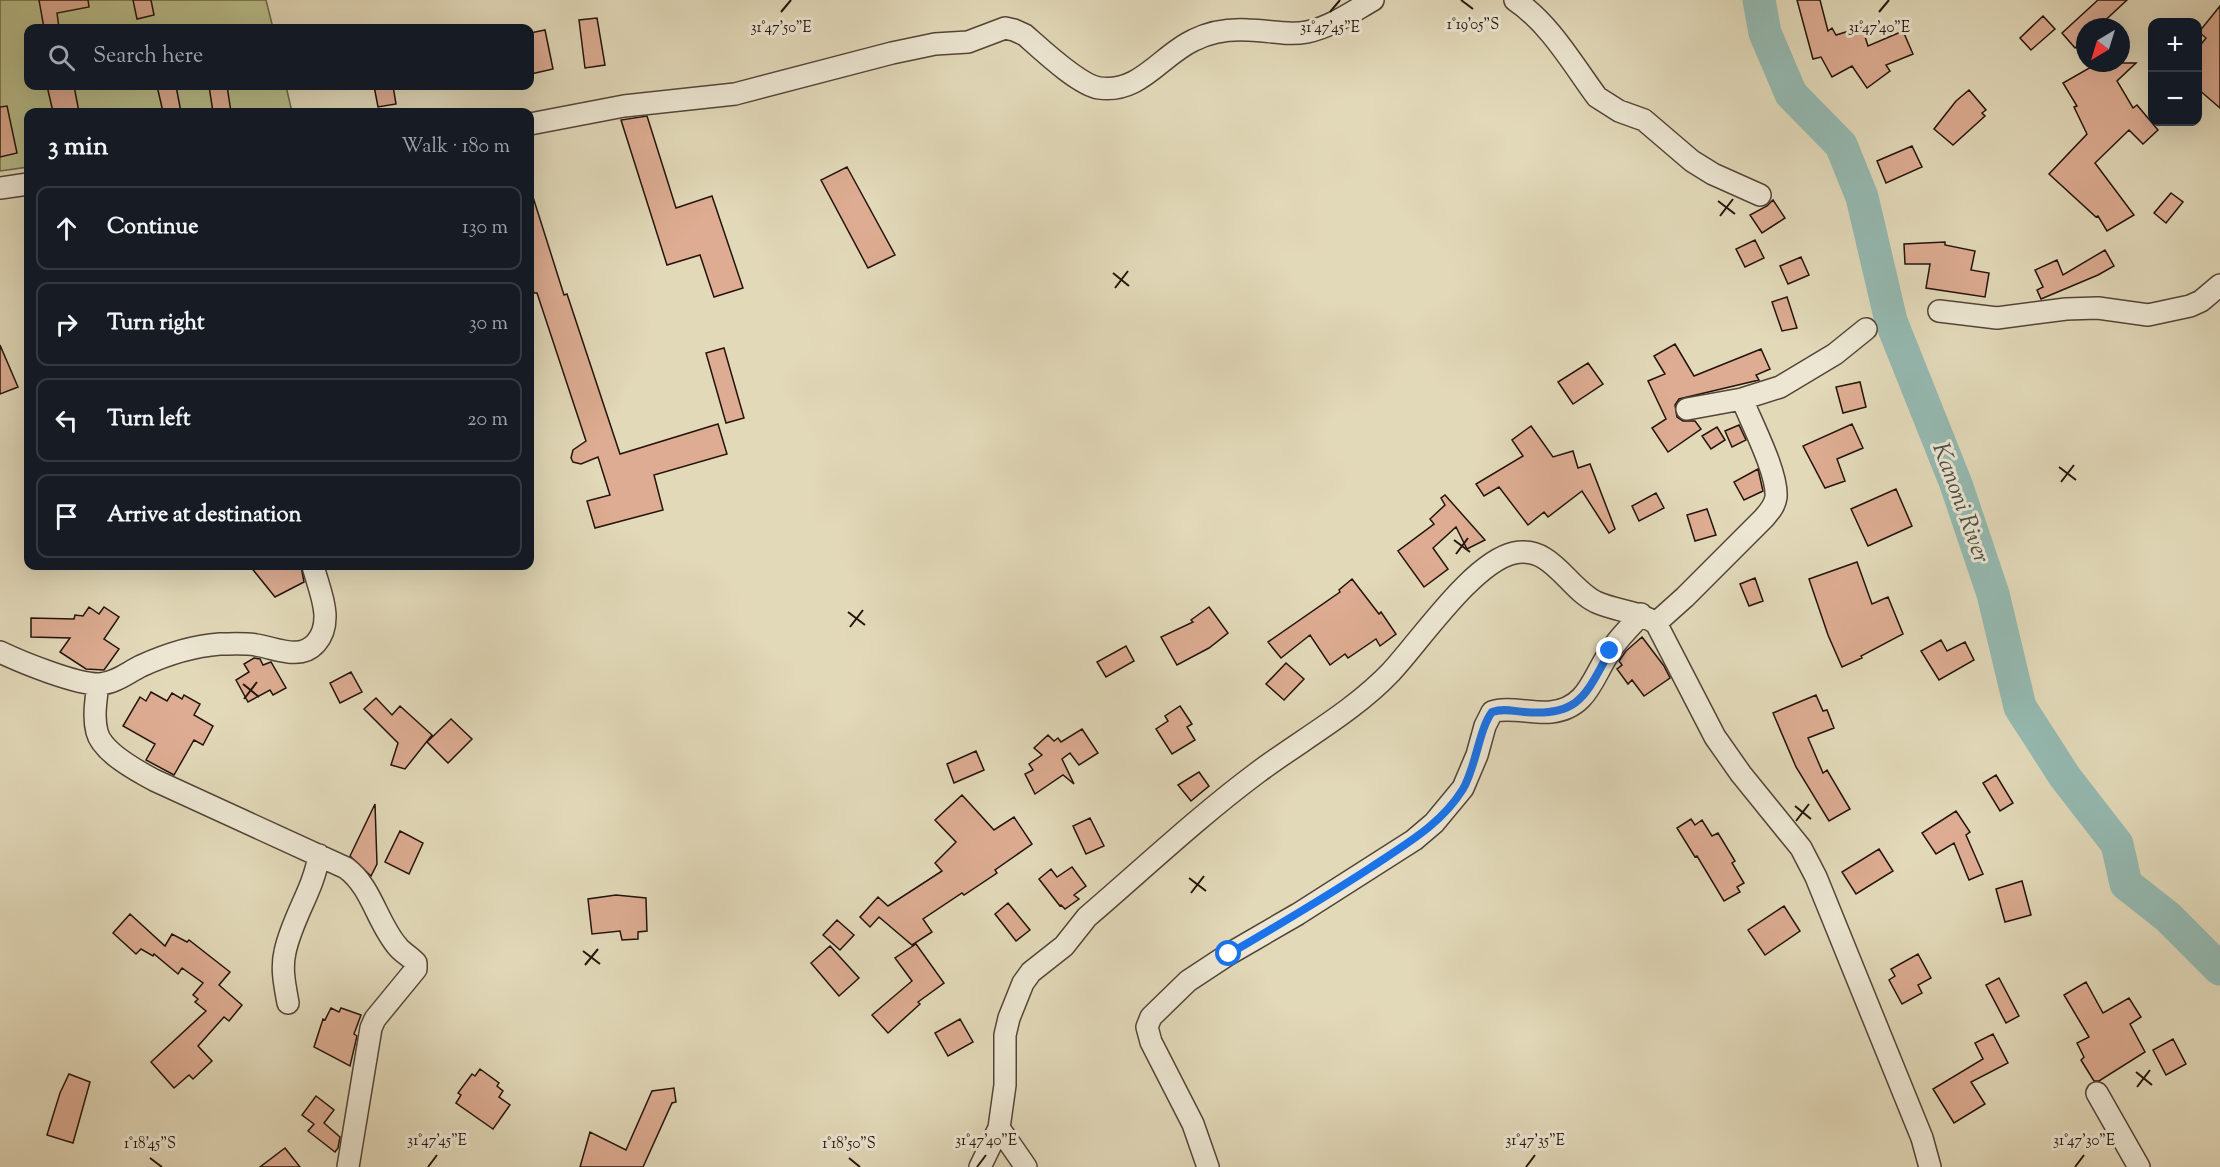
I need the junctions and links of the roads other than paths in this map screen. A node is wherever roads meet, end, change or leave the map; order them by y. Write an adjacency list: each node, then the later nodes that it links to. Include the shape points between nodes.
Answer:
1 (1373, 0): 3 (street, via 1336,22 1307,32 1215,32 1194,40 1126,86 1100,88 1086,84 1025,35 1005,28 968,42 903,51 735,94 624,106)
2 (1515, 0): 6 (street, via 1546,28 1607,105 1644,120 1692,161)
3 (534, 123)
4 (24, 185): 5 (street)
5 (0, 188)
6 (1760, 195)
7 (2220, 285): 8 (street, via 2190,306 2148,315 2098,308 1997,318)
8 (1939, 311)
9 (1866, 329): 10 (street, via 1835,354 1780,387)
10 (1742, 399): 11 (street); 13 (street, via 1773,474 1775,502 1764,518 1684,597)
11 (1687, 409)
12 (314, 570): 15 (street, via 326,615 324,633 304,652 255,645 197,647 167,656 113,682)
13 (1649, 618): 19 (street, via 1596,602 1570,584 1546,558 1534,553 1501,558 1479,574 1372,689 1186,830 1087,917 1054,955 1031,972 1023,983 1005,1035 1005,1085); 23 (street, via 1610,651 1587,693 1572,707 1552,712 1492,712 1463,788 1414,840 1196,975 1151,1017 1147,1028 1151,1042 1193,1124); 24 (street, via 1715,737 1801,848 1816,877 1922,1138)
14 (0, 652): 15 (street, via 32,666)
15 (98, 684): 16 (street, via 97,735 114,754 136,771)
16 (319, 855): 17 (street, via 285,952); 20 (street, via 346,868 361,881 398,947 416,963 410,978 371,1028)
17 (288, 1003)
18 (2097, 1094): 25 (street)
19 (999, 1128): 21 (street); 22 (street)
20 (348, 1167)
21 (980, 1167)
22 (1026, 1167)
23 (1208, 1167)
24 (1930, 1167)
25 (2139, 1167)

